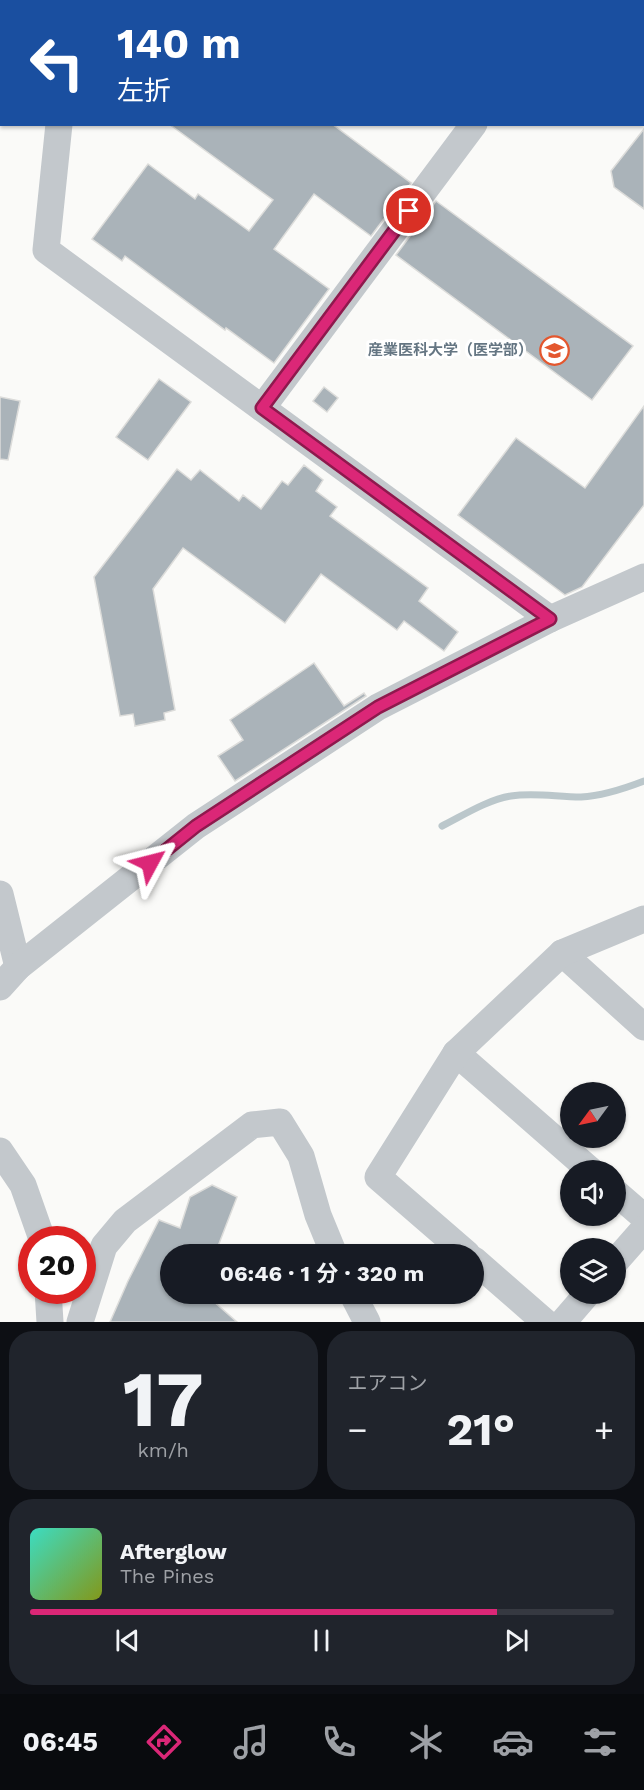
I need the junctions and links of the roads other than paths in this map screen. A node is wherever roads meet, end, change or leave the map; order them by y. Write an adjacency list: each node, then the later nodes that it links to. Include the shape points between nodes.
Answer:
1 (59, 126): 3 (street, via 46,250)
2 (473, 126): 3 (street)
3 (262, 408): 5 (street)
4 (644, 577): 5 (street)
5 (550, 619): 9 (street, via 378,707 196,826)
6 (0, 894): 9 (street)
7 (644, 919): 8 (street)
8 (562, 954): 11 (street); 12 (street)
9 (18, 967): 10 (street)
10 (0, 987)
11 (644, 1027)
12 (456, 1053): 14 (street); 20 (street, via 378,1177)
13 (0, 1151): 17 (street, via 24,1185)
14 (579, 1160)
15 (626, 1201): 16 (street)
16 (644, 1217)
17 (38, 1226)
18 (644, 1230): 21 (street)
19 (330, 1244): 28 (street, via 301,1156 279,1122 252,1125 125,1221 104,1246)
20 (455, 1244)
21 (626, 1250)
22 (484, 1270): 26 (street)
23 (49, 1304): 27 (street)
24 (358, 1304): 29 (street)
25 (579, 1304): 30 (street)
26 (534, 1319)
27 (50, 1322)
28 (80, 1322)
29 (367, 1322)
30 (563, 1322)

